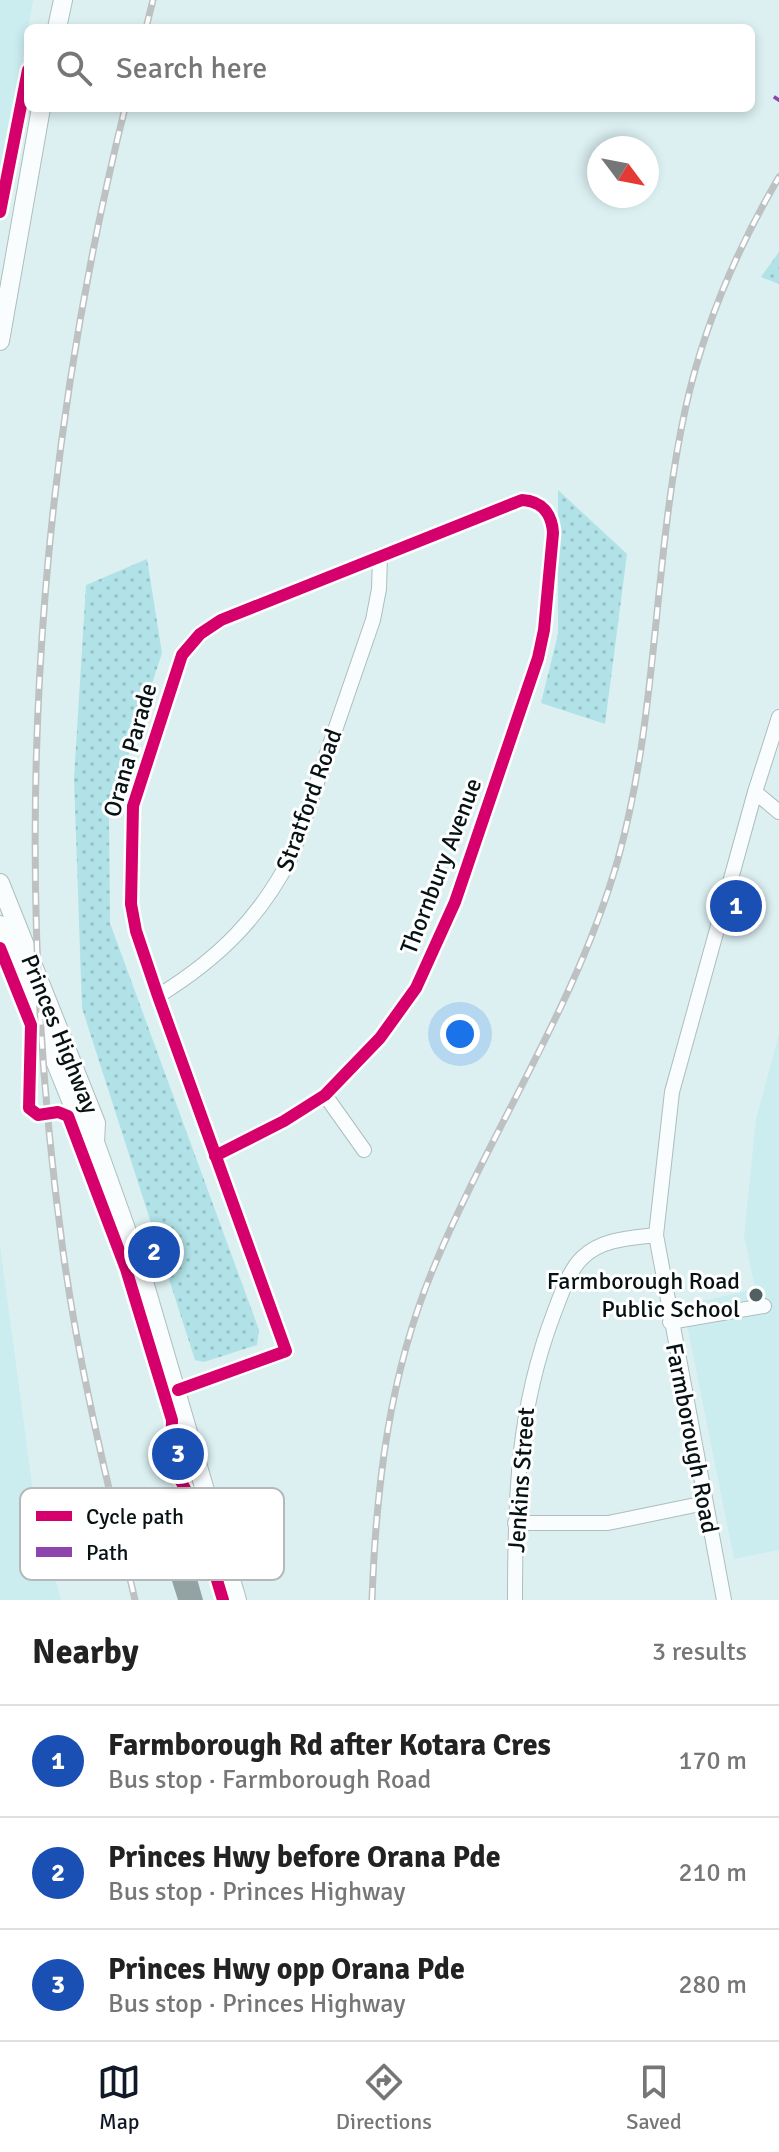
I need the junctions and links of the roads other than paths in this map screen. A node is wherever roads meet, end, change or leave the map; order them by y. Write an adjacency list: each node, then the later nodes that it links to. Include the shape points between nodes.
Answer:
1 (63, 0): 2 (main road)
2 (58, 24)
3 (40, 112): 4 (main road)
4 (0, 341)
5 (538, 503): 6 (street, Orana Parade, via 522,500); 13 (street, Thornbury Avenue, via 549,516 553,533 542,644 455,902 431,960 399,1013)
6 (380, 556): 12 (street, Stratford Road, via 373,620 292,855 276,887 212,961); 12 (street, Orana Parade, via 221,620 182,655 130,818 133,918)
7 (779, 717): 8 (street, Farmborough Road)
8 (755, 792): 9 (street); 17 (street, Farmborough Road, via 672,1092)
9 (779, 812)
10 (0, 883): 14 (main road, Princes Highway, via 96,1123)
11 (0, 925): 14 (main road, Princes Highway, via 83,1130)
12 (158, 996): 16 (street, Orana Parade)
13 (325, 1095): 15 (street); 16 (street, Thornbury Avenue)
14 (95, 1142): 20 (main road, Princes Highway)
15 (364, 1150)
16 (215, 1156): 20 (street, Orana Parade, via 286,1351)
17 (656, 1235): 19 (street, Farmborough Road); 23 (street, Jenkins Street, via 606,1243 581,1259 572,1272 527,1396)
18 (764, 1306): 19 (street)
19 (670, 1322): 22 (street, Farmborough Road)
20 (178, 1390): 21 (main road, Princes Highway)
21 (206, 1488)
22 (705, 1503): 23 (street, via 608,1523); 27 (street, Farmborough Road)
23 (515, 1523): 26 (street, Jenkins Street)
24 (231, 1580): 25 (main road, Princes Highway)
25 (237, 1600)
26 (515, 1600)
27 (724, 1600)

